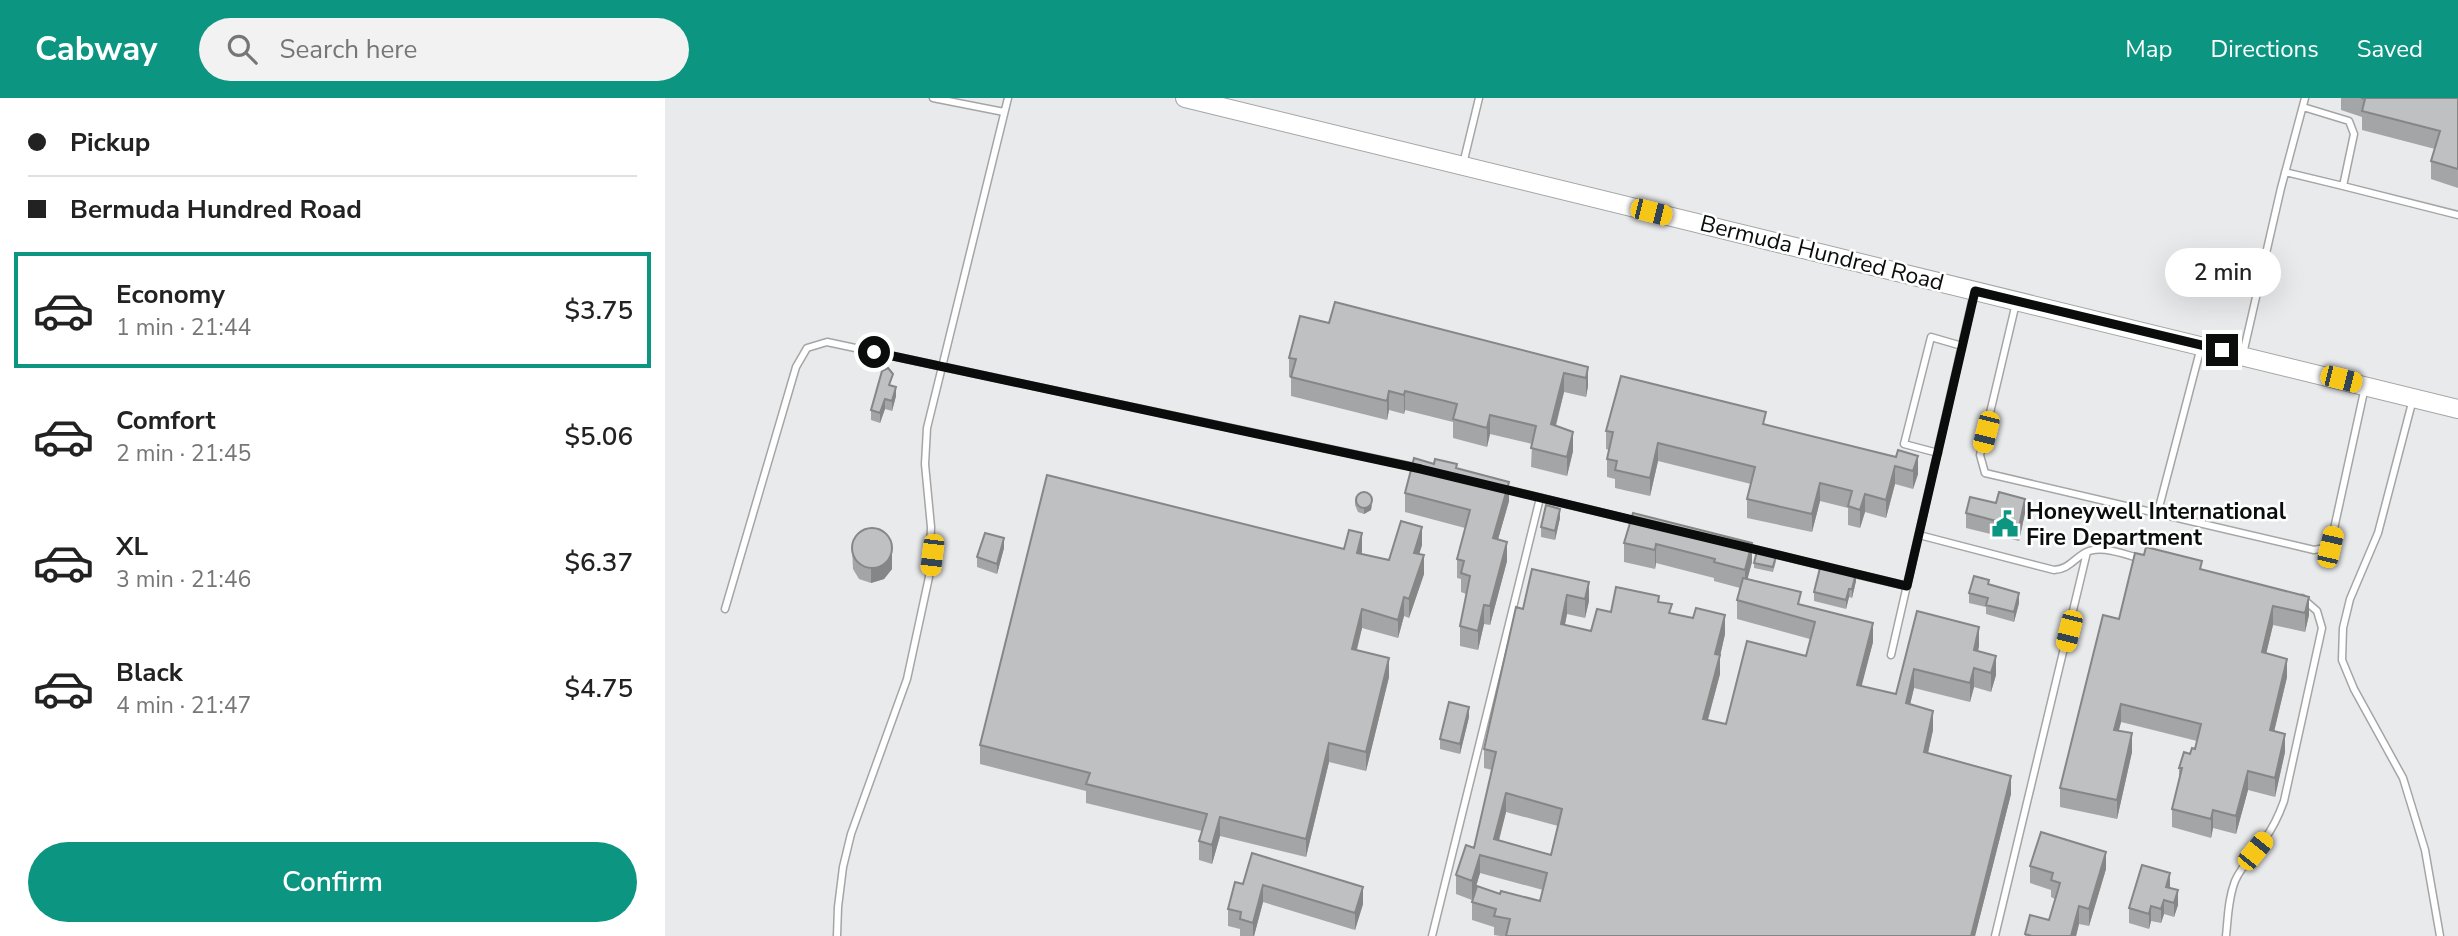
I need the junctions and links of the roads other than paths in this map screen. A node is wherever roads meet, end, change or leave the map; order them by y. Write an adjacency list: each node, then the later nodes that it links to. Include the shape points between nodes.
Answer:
1 (933, 98): 7 (lane)
2 (1008, 98): 7 (lane)
3 (1185, 98): 8 (street, Bermuda Hundred Road)
4 (1479, 98): 8 (lane)
5 (2305, 98): 6 (lane)
6 (2302, 107): 9 (lane); 10 (lane, via 2349,121 2354,134)
7 (1004, 113): 17 (lane)
8 (1462, 166): 12 (street, Bermuda Hundred Road)
9 (2285, 172): 10 (lane); 16 (lane)
10 (2343, 186): 11 (lane)
11 (2458, 215)
12 (1975, 291): 13 (street, Bermuda Hundred Road); 15 (lane)
13 (2017, 301): 14 (street, Bermuda Hundred Road); 25 (lane, via 1980,455 1985,473)
14 (2201, 345): 16 (street, Bermuda Hundred Road); 25 (lane)
15 (1962, 346): 21 (lane); 21 (lane, via 1931,337 1904,444)
16 (2242, 355): 18 (street, Bermuda Hundred Road)
17 (943, 366): 22 (lane); 33 (lane, via 827,342 807,348 796,368); 35 (lane, via 926,440 929,577 907,679 851,834)
18 (2365, 385): 19 (street, Bermuda Hundred Road); 25 (lane, via 2330,547 2314,550)
19 (2414, 398): 20 (street, Bermuda Hundred Road); 39 (lane, via 2378,533 2350,599 2341,660 2403,778 2425,850)
20 (2458, 409)
21 (1938, 453): 27 (lane)
22 (1421, 469)
23 (1487, 485): 24 (lane)
24 (1540, 498): 26 (lane); 36 (lane)
25 (2157, 514)
26 (1649, 524)
27 (1919, 535): 29 (lane, via 2055,569 2069,566); 31 (lane)
28 (1744, 547): 31 (lane)
29 (2088, 552): 30 (lane, via 2103,550); 37 (lane)
30 (2144, 560)
31 (1907, 586): 34 (lane)
32 (2291, 595): 38 (lane, via 2312,604 2322,628 2284,801 2271,830 2236,880)
33 (725, 608)
34 (1891, 654)
35 (837, 936)
36 (1432, 936)
37 (1996, 936)
38 (2225, 936)
39 (2439, 936)

